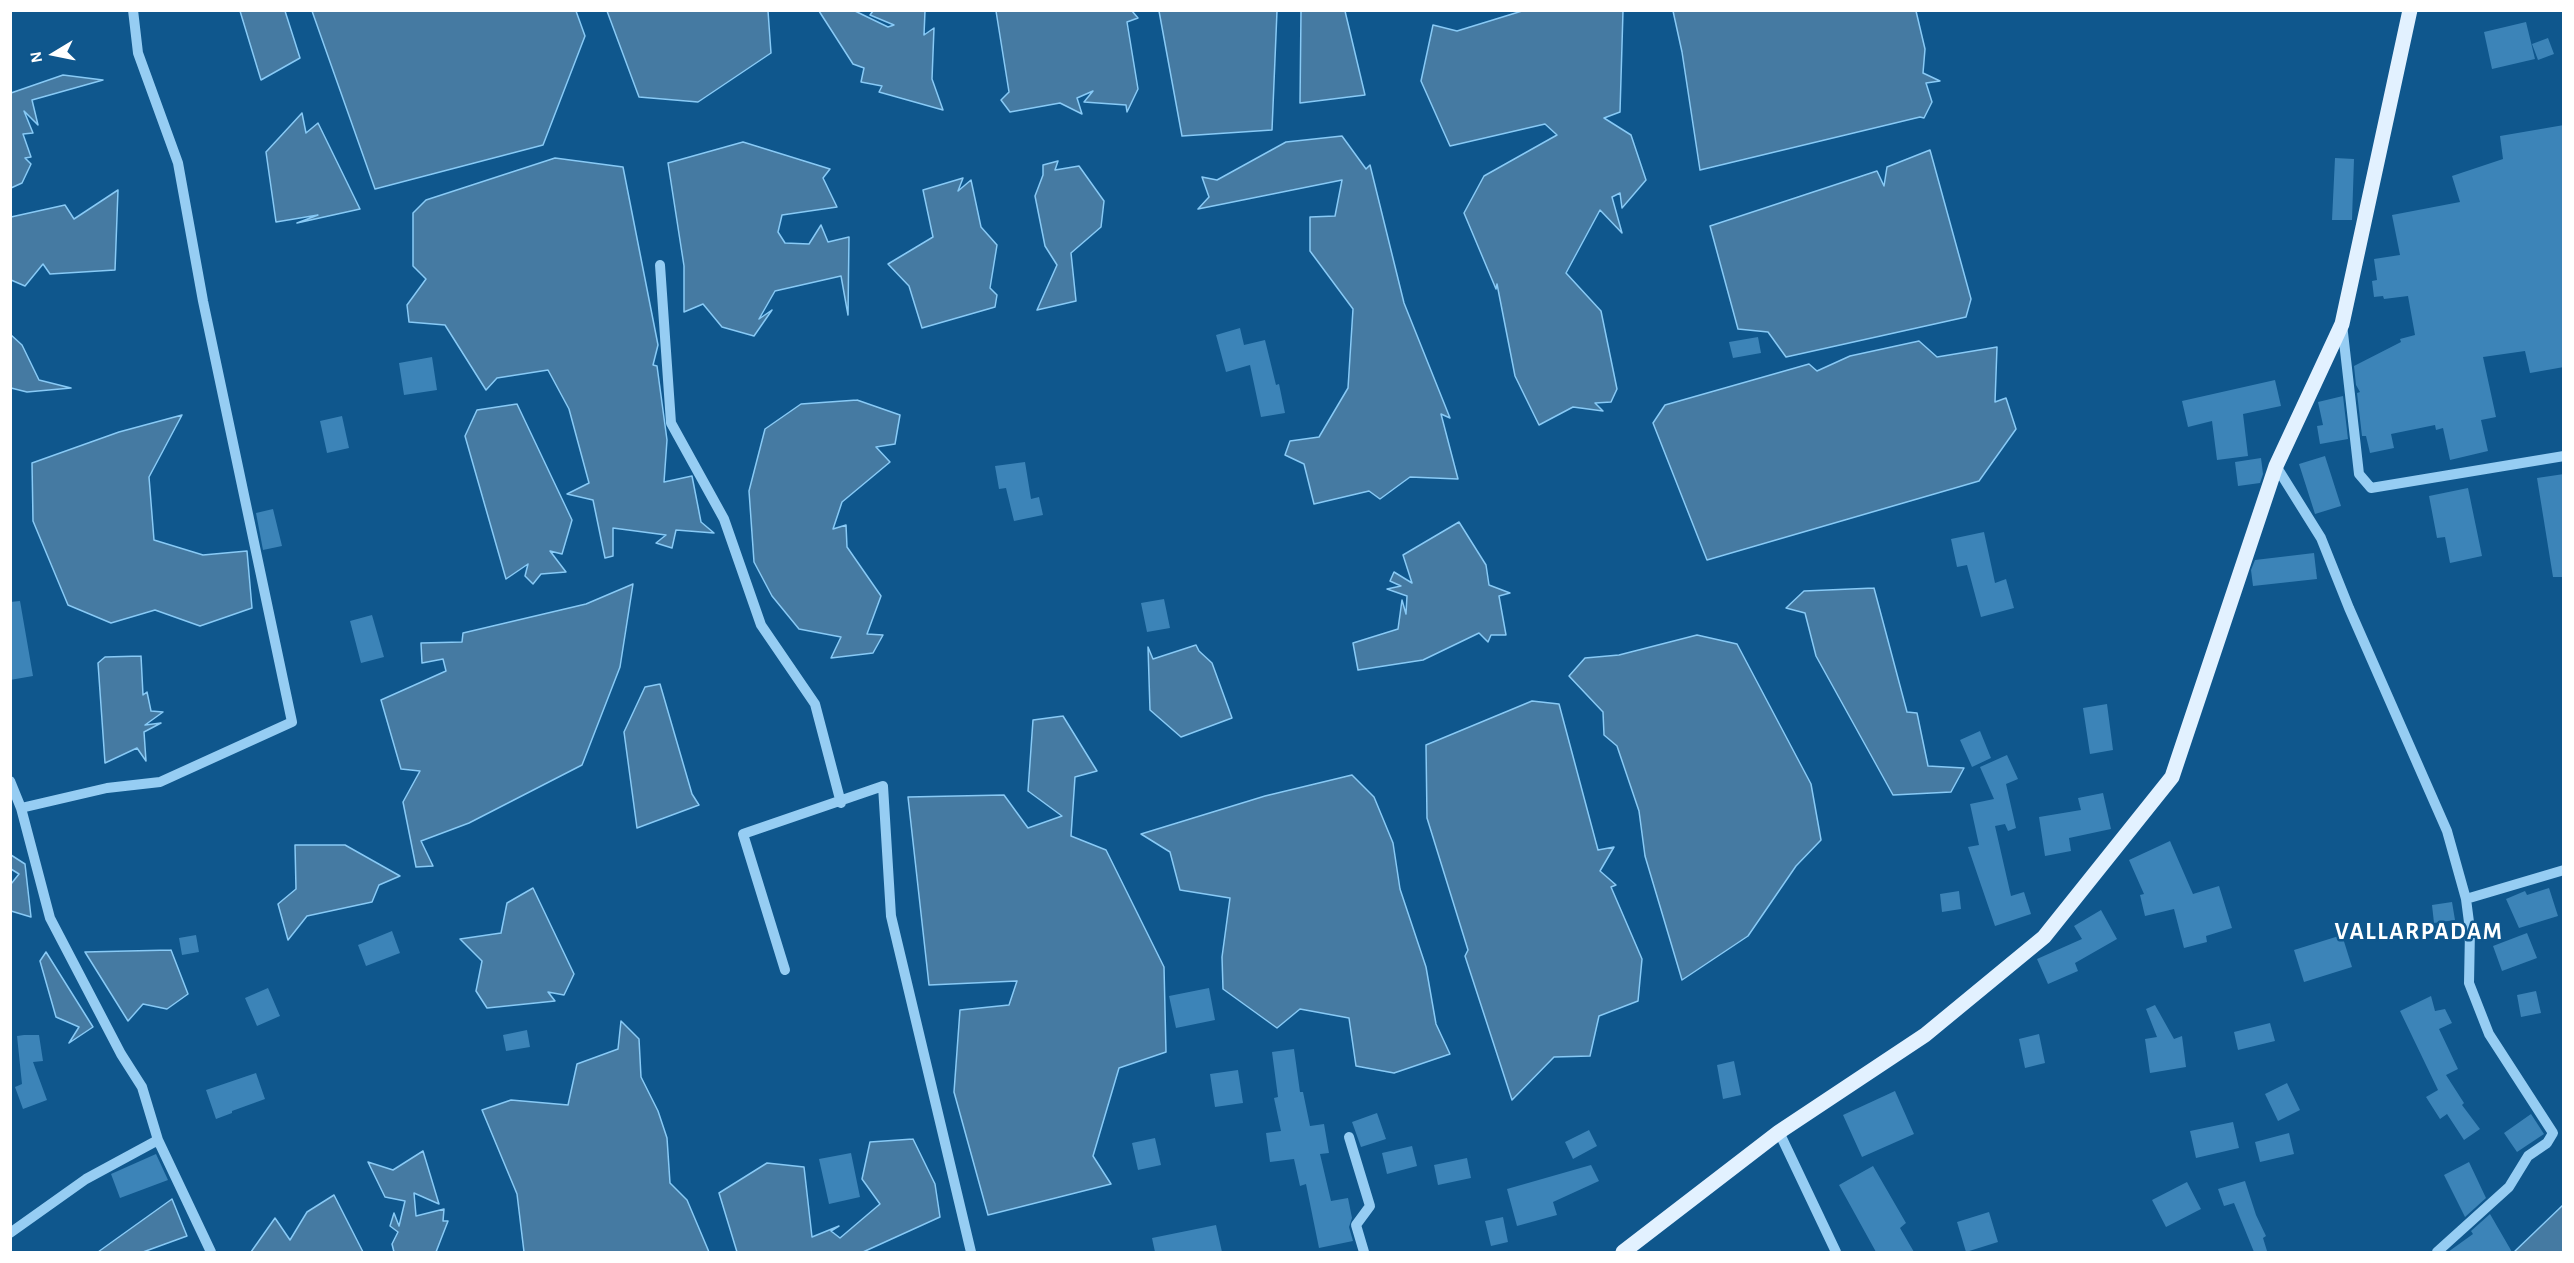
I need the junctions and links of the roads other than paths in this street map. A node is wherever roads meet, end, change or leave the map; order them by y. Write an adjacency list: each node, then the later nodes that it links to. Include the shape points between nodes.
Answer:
1 (133, 10): 9 (street, via 138,53 178,162 203,302 292,722 160,782 107,788)
2 (2410, 10): 4 (main road)
3 (660, 265): 8 (street, via 671,423 724,519 761,625 814,704)
4 (2342, 324): 5 (street, via 2359,474 2371,488); 6 (main road)
5 (2564, 456)
6 (2276, 466): 11 (street, via 2321,538 2447,831); 13 (main road, via 2172,777 2044,937 1925,1035)
7 (10, 781): 9 (street)
8 (841, 803): 12 (street, via 743,834); 18 (street, via 883,786 891,916)
9 (21, 808): 15 (street, via 50,918 142,1087)
10 (2564, 870): 11 (street)
11 (2466, 899): 22 (street, via 2469,983 2489,1034 2553,1133 2547,1143 2528,1156 2509,1187)
12 (785, 970)
13 (1779, 1132): 20 (main road); 21 (street)
14 (1349, 1137): 19 (street, via 1370,1206 1356,1224)
15 (158, 1140): 16 (street, via 86,1179); 17 (street)
16 (10, 1233)
17 (211, 1252)
18 (971, 1252)
19 (1364, 1252)
20 (1623, 1252)
21 (1836, 1252)
22 (2437, 1252)

